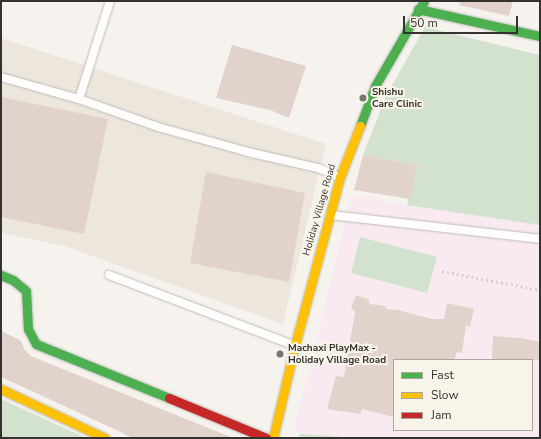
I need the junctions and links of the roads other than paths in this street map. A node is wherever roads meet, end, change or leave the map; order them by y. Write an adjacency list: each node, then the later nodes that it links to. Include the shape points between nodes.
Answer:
1 (110, 1): 6 (lane)
2 (424, 1): 3 (street, Holiday Village Road)
3 (418, 9): 4 (street); 7 (street, Holiday Village Road, via 375,86)
4 (540, 36)
5 (1, 77): 6 (lane)
6 (79, 99): 7 (lane, via 158,127 318,168)
7 (340, 177): 8 (street, Holiday Village Road)
8 (330, 214): 9 (lane); 12 (street, Holiday Village Road)
9 (540, 239)
10 (1, 274): 15 (street, via 26,291 28,329 36,344)
11 (109, 275): 12 (lane)
12 (295, 345): 16 (street, Holiday Village Road)
13 (1, 389): 14 (street)
14 (105, 438)
15 (266, 438)
16 (273, 438)

